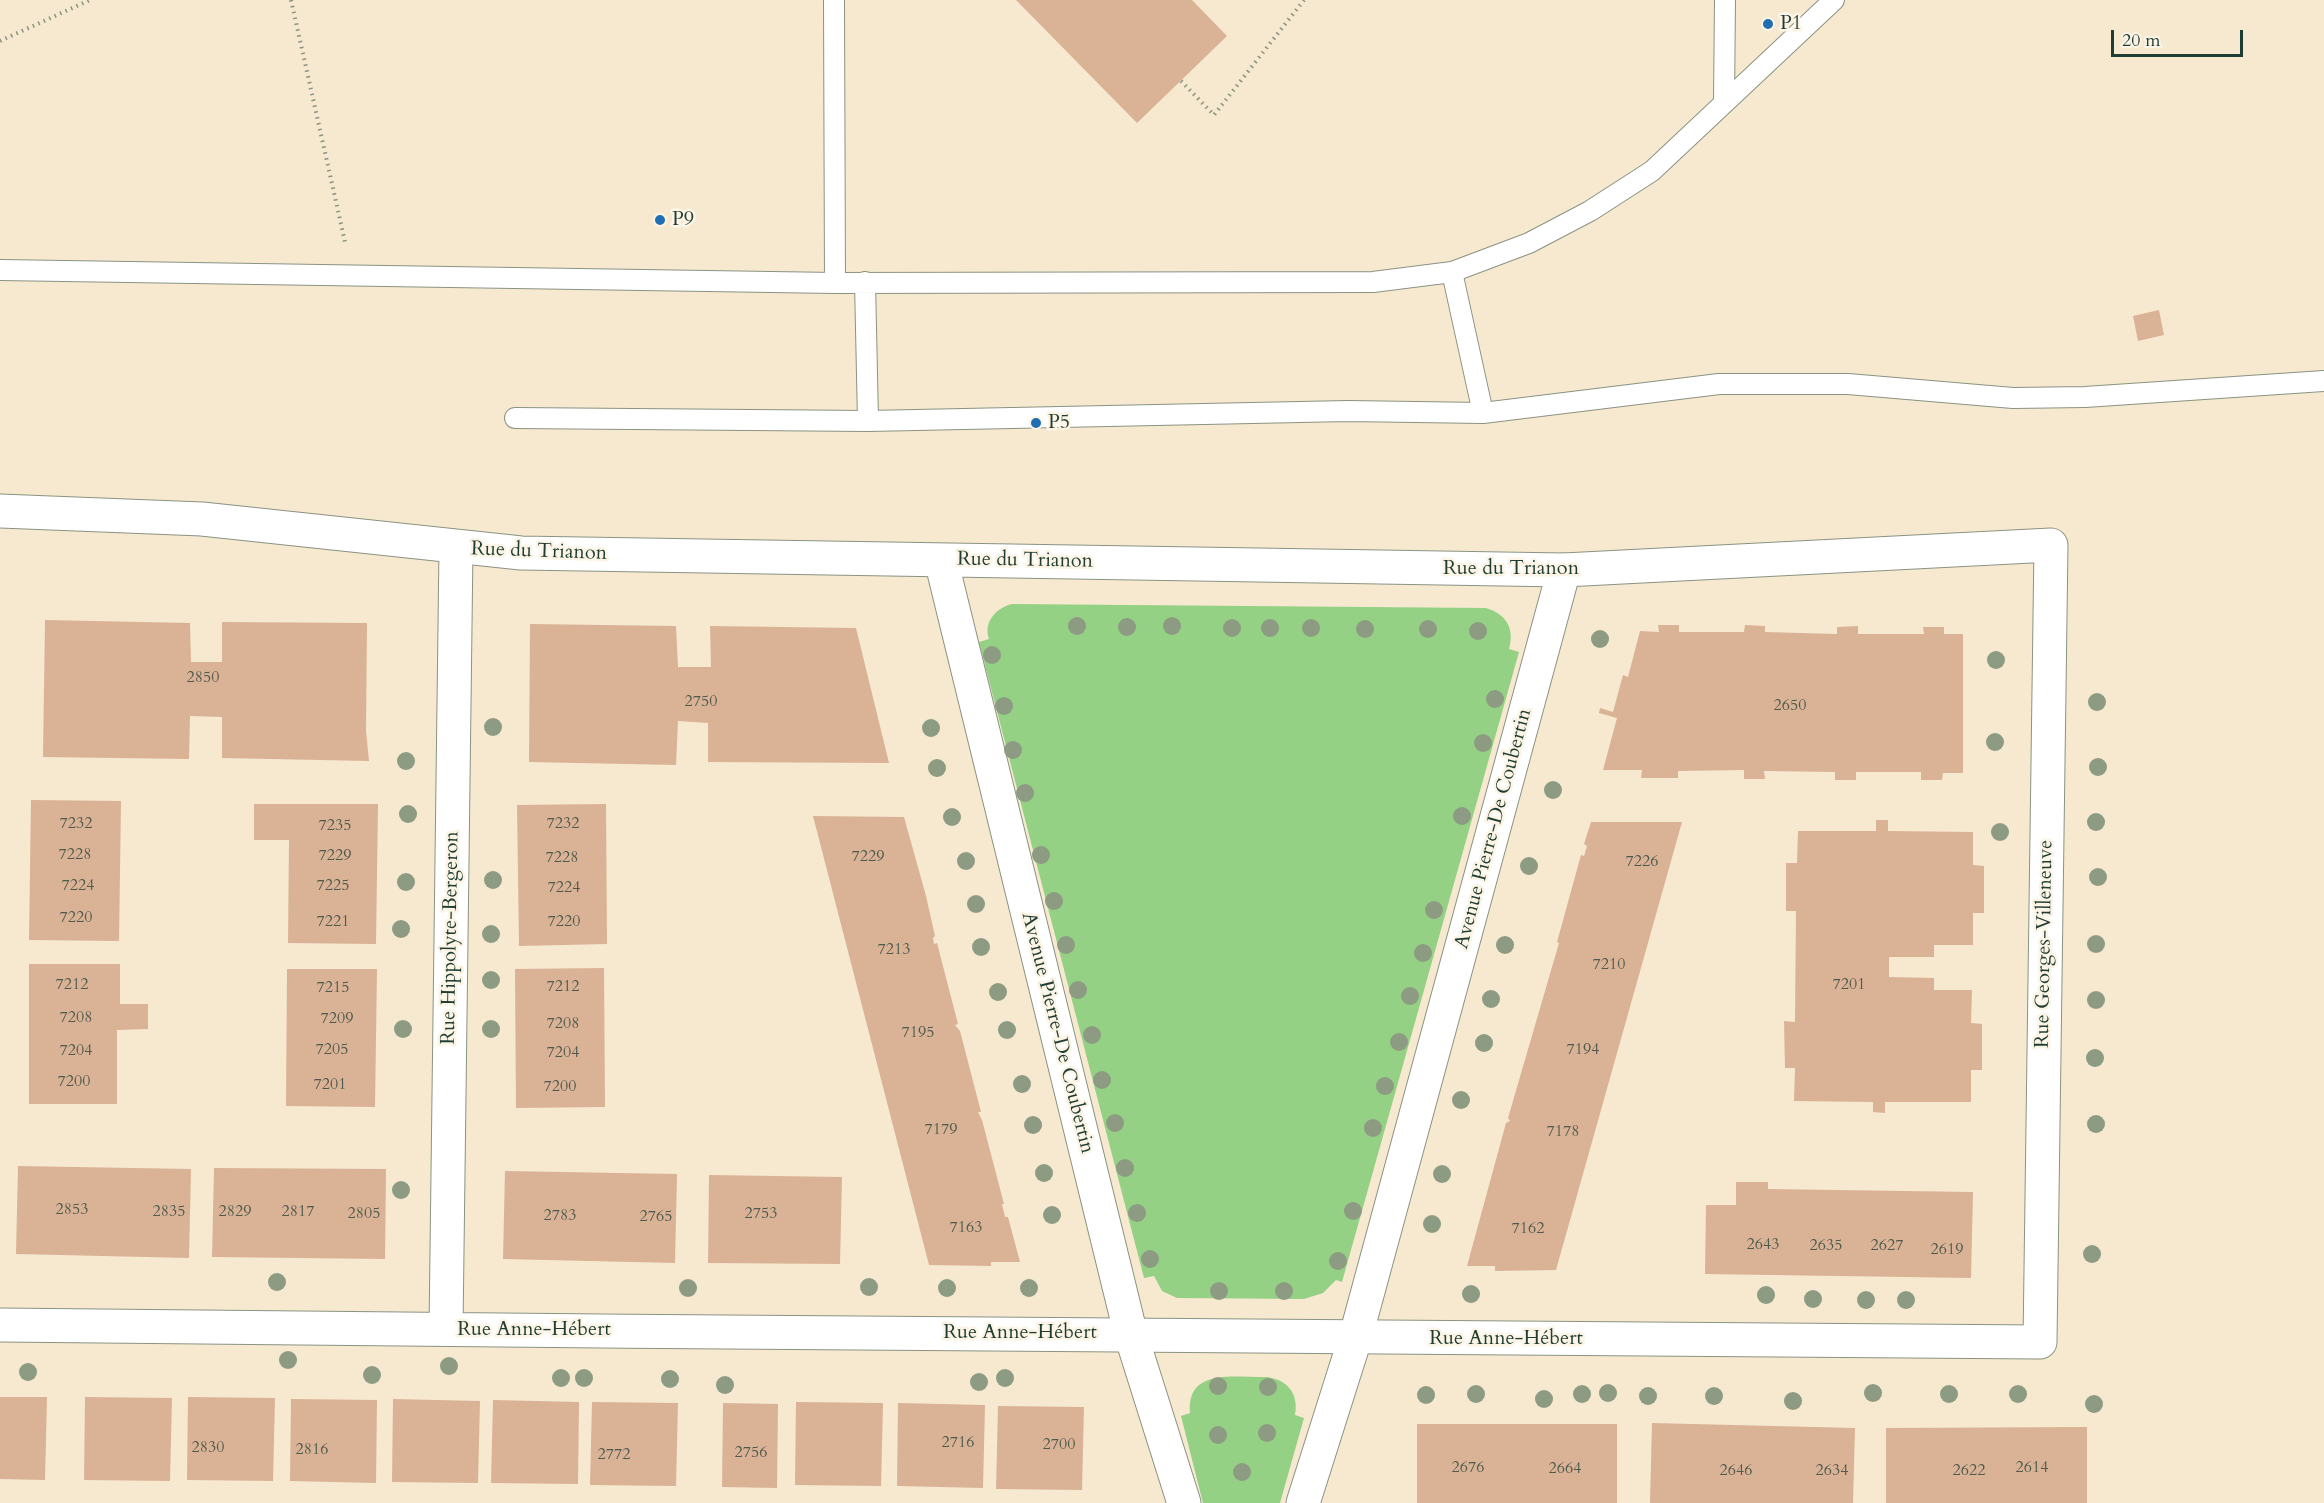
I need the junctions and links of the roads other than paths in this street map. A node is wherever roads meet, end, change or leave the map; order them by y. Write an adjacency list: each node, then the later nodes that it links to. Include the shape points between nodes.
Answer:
1 (834, 0): 8 (lane)
2 (1725, 0): 4 (lane)
3 (1834, 0): 4 (lane)
4 (1724, 102): 6 (lane, via 1652,171 1590,211 1528,243)
5 (0, 270): 8 (lane)
6 (1452, 272): 7 (lane, via 1373,282); 10 (lane)
7 (865, 282): 8 (lane); 12 (lane)
8 (835, 283)
9 (2324, 381): 10 (lane, via 2013,398 1848,384 1719,384)
10 (1483, 413): 12 (lane, via 1348,411)
11 (515, 418): 12 (lane)
12 (868, 421)
13 (0, 511): 15 (street, Rue du Trianon, via 202,519)
14 (2051, 545): 17 (street, Rue du Trianon); 22 (street, Rue Georges-Villeneuve)
15 (456, 548): 16 (street, Rue du Trianon, via 521,553); 19 (street, Rue Hippolyte-Bergeron)
16 (940, 560): 17 (street, Rue du Trianon); 20 (street, Avenue Pierre-De Coubertin)
17 (1564, 570): 21 (street, Avenue Pierre-De Coubertin)
18 (0, 1325): 19 (street, Rue Anne-Hébert)
19 (446, 1329): 20 (street, Rue Anne-Hébert)
20 (1131, 1335): 21 (street, Rue Anne-Hébert); 23 (street, Avenue Pierre-De Coubertin)
21 (1355, 1339): 22 (street, Rue Anne-Hébert); 24 (street, Avenue Pierre-De Coubertin)
22 (2040, 1342)
23 (1184, 1503)
24 (1304, 1503)

